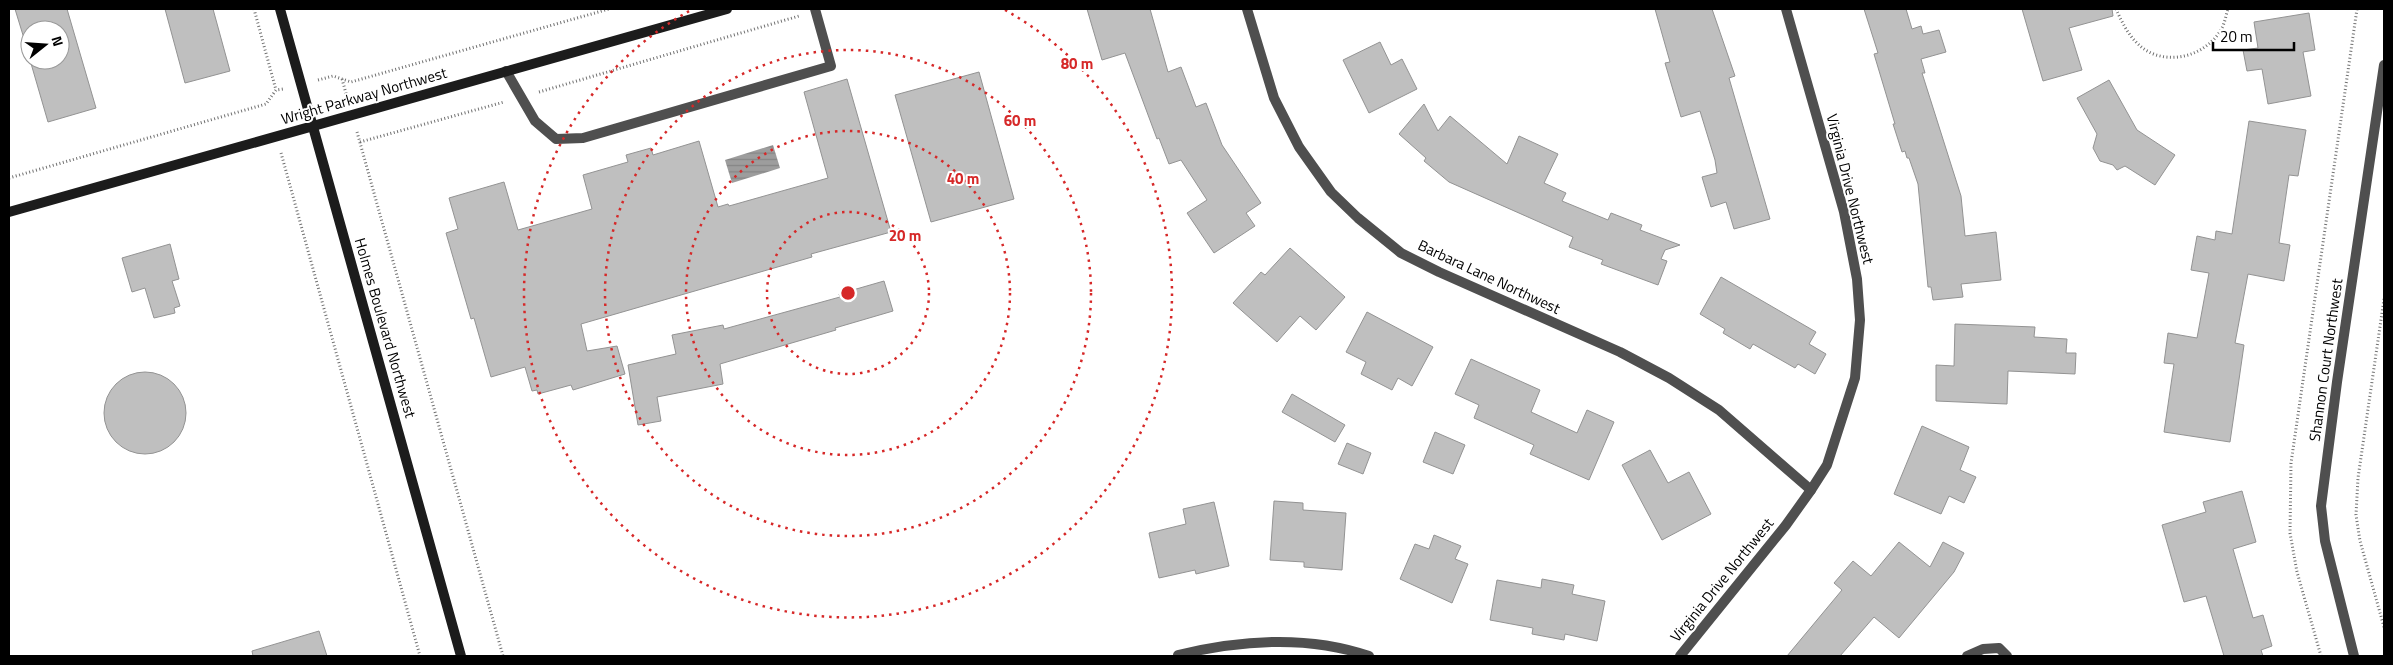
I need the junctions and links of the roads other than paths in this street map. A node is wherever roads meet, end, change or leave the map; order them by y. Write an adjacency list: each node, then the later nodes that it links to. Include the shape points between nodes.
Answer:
1 (280, 9): 8 (street, Holmes Boulevard Northwest)
2 (727, 9): 7 (street, Wright Parkway Northwest)
3 (1248, 9): 10 (street, Barbara Lane Northwest, via 1274,98 1299,147 1331,192 1358,218 1400,253 1620,352 1669,378 1719,410)
4 (1786, 9): 10 (street, Virginia Drive Northwest, via 1844,212 1857,279 1860,320 1855,378 1847,407 1827,465)
5 (815, 10): 7 (street, via 831,66 583,138 556,139 535,121)
6 (2384, 65): 17 (street, Shannon Court Northwest, via 2321,506 2325,542)
7 (506, 71): 8 (street, Wright Parkway Northwest)
8 (313, 126): 9 (street, Wright Parkway Northwest); 12 (street, Holmes Boulevard Northwest)
9 (9, 212)
10 (1811, 490): 14 (street, Virginia Drive Northwest)
11 (1178, 655): 13 (street, via 1207,648 1266,642 1311,644)
12 (461, 656)
13 (1369, 656)
14 (1680, 656)
15 (1967, 656): 16 (street, via 1983,649 1999,648)
16 (2007, 656)
17 (2354, 656)

